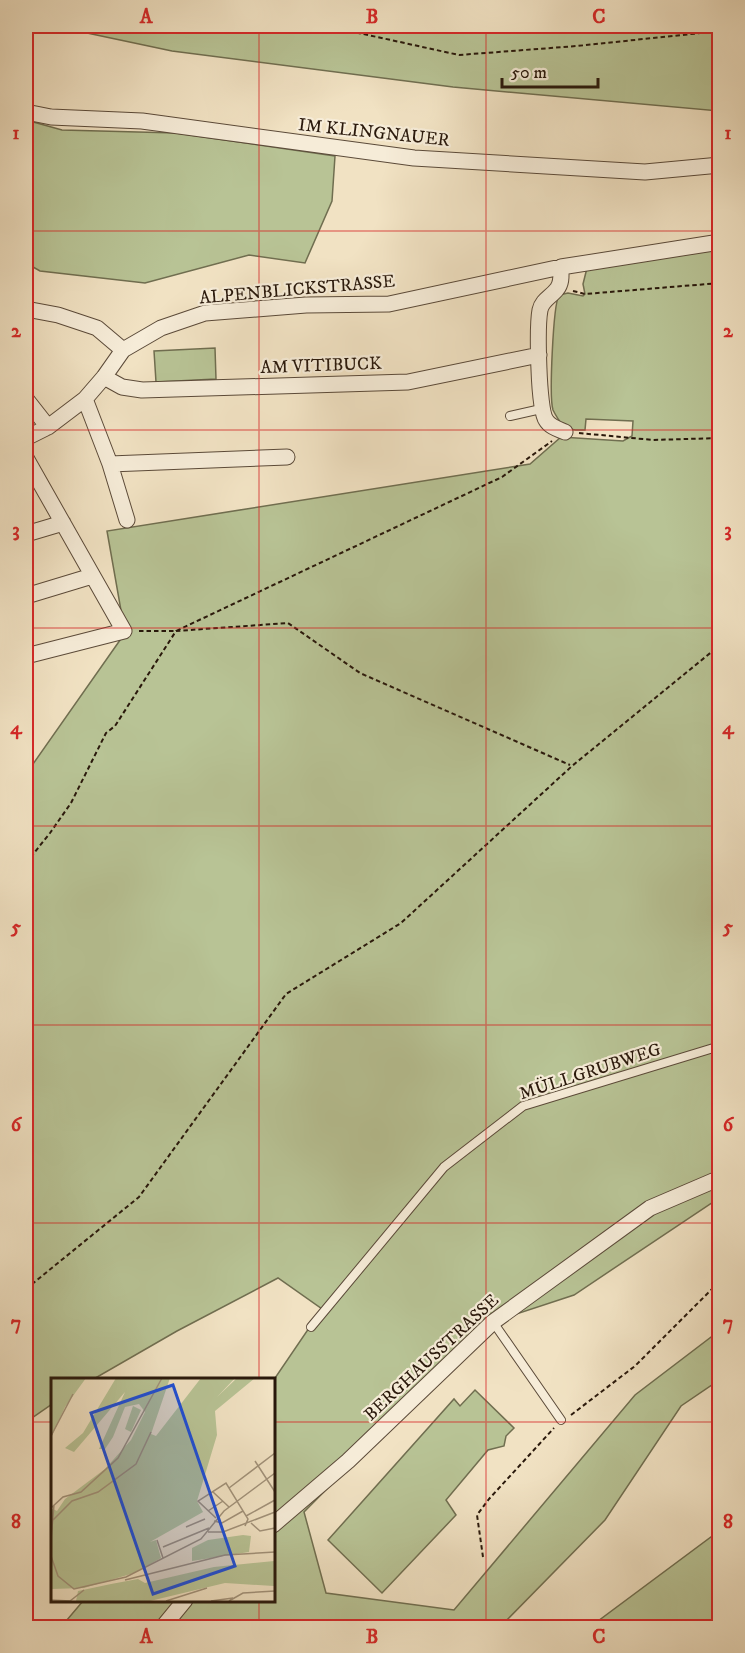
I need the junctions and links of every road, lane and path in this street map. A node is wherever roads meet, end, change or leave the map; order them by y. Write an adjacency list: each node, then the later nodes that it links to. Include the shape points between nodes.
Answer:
1 (327, 26): 2 (path, via 459,55)
2 (720, 31)
3 (26, 112): 4 (street, IM KLINGNAUER, via 142,122 414,158 645,172)
4 (720, 165)
5 (720, 242): 6 (street, ALPENBLICKSTRASSE)
6 (561, 275): 7 (path, via 573,291 585,294); 9 (street, ALPENBLICKSTRASSE, via 389,304 306,304 205,313 161,328); 10 (street, via 556,290 540,309)
7 (720, 283)
8 (26, 309): 9 (street, via 97,328)
9 (123, 350): 11 (street, ALPENBLICKSTRASSE)
10 (539, 355): 11 (street, AM VITIBUCK, via 408,382 142,390 122,387); 14 (street)
11 (104, 377): 13 (street, ALPENBLICKSTRASSE)
12 (26, 399): 16 (street)
13 (85, 399): 16 (street, ALPENBLICKSTRASSE); 22 (street)
14 (541, 409): 15 (lane); 17 (street, via 546,420)
15 (510, 416)
16 (48, 427): 18 (street, ALPENBLICKSTRASSE)
17 (565, 432): 19 (path, via 653,440); 29 (path, via 501,477)
18 (26, 438)
19 (720, 438)
20 (287, 457): 22 (street)
21 (26, 458): 24 (street)
22 (110, 464): 23 (street)
23 (127, 520)
24 (63, 523): 25 (street); 26 (street)
25 (26, 534)
26 (92, 576): 27 (street); 28 (street)
27 (26, 597)
28 (124, 631): 29 (path); 31 (street)
29 (176, 631): 32 (path, via 288,623 360,673); 33 (path, via 116,726 106,733 71,802)
30 (720, 645): 32 (path)
31 (26, 656)
32 (572, 766): 37 (path, via 401,922 285,994 139,1197)
33 (26, 863)
34 (720, 1046): 39 (lane, MÜLLGRUBWEG, via 524,1106 444,1167)
35 (720, 1178): 38 (street, BERGHAUSSTRASSE, via 650,1208)
36 (720, 1281): 40 (path, via 635,1366)
37 (26, 1289)
38 (493, 1323): 40 (lane); 41 (street, BERGHAUSSTRASSE, via 348,1461)
39 (311, 1327)
40 (561, 1420): 42 (path, via 477,1515)
41 (274, 1524)
42 (483, 1557)
43 (183, 1602): 44 (street)
44 (162, 1628)

